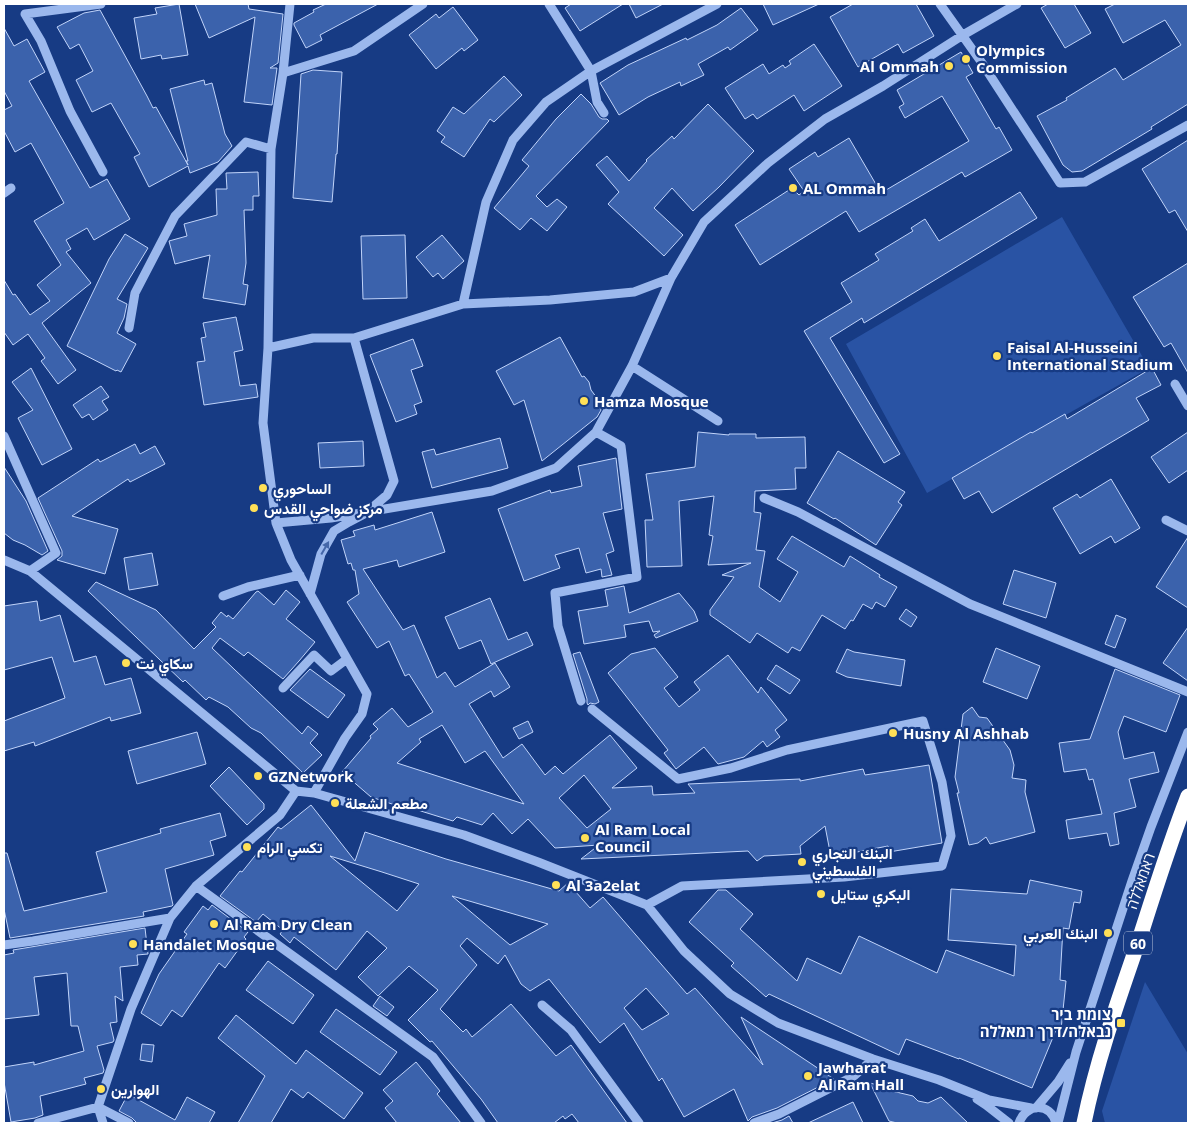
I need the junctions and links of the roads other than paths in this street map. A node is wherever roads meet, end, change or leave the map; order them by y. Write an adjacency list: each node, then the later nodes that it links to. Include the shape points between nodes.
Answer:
1 (100, 4): 8 (street)
2 (290, 4): 11 (street)
3 (423, 4): 11 (street, via 354,52)
4 (550, 4): 10 (street)
5 (717, 4): 10 (street)
6 (940, 4): 9 (street)
7 (1018, 4): 9 (street)
8 (73, 6): 15 (street, via 25,14 41,41 70,111)
9 (963, 35): 13 (street, via 1060,183 1085,182); 16 (street, via 825,119 768,163 704,222)
10 (591, 71): 12 (street, via 597,102); 17 (street, via 546,102 514,140 486,202)
11 (283, 73): 14 (street)
12 (604, 113)
13 (1188, 125)
14 (271, 149): 18 (street, via 246,142 175,216 135,293); 20 (street)
15 (103, 172)
16 (671, 278): 17 (street, via 634,292); 21 (street)
17 (463, 304): 19 (street)
18 (130, 328)
19 (354, 338): 20 (street, via 313,338); 28 (street, via 394,481 387,495)
20 (268, 348): 30 (street, via 263,423)
21 (632, 366): 24 (street); 25 (street)
22 (1175, 384): 23 (street)
23 (1188, 406)
24 (718, 421)
25 (596, 432): 28 (street, via 556,468 492,491); 40 (street, via 621,446 637,577 555,592 558,626)
26 (4, 436): 33 (street, via 56,553)
27 (764, 498): 39 (street, via 798,512 970,604)
28 (366, 512): 30 (street); 35 (street, one-way to 28, via 321,554 334,532)
29 (1166, 520): 31 (street)
30 (276, 523): 34 (street)
31 (1188, 531)
32 (4, 560): 33 (street)
33 (30, 571): 43 (street)
34 (300, 575): 35 (street); 36 (street)
35 (310, 594): 37 (street)
36 (223, 596)
37 (347, 658): 38 (street, via 331,671 314,654); 44 (street, via 366,694 362,714)
38 (283, 688)
39 (1188, 692)
40 (581, 701)
41 (592, 709): 47 (street, via 678,779 731,768 787,750 923,721 942,782 951,836 942,866 844,877 682,886)
42 (1188, 732): 51 (street, via 1132,881)
43 (296, 791): 44 (street); 46 (street, via 280,815)
44 (314, 793): 47 (street, via 464,835)
45 (1188, 796): 54 (highway, ראמאללה / 60)
46 (196, 886): 48 (street); 60 (street, via 433,1058)
47 (647, 905): 52 (street, via 684,951 730,994 778,1023)
48 (170, 918): 49 (street); 55 (street, via 131,1009)
49 (4, 944)
50 (542, 1005): 61 (street, via 571,1030)
51 (1076, 1052): 56 (street, via 1058,1082); 65 (street)
52 (873, 1059): 53 (street); 62 (street, via 854,1076)
53 (939, 1080): 56 (street, via 989,1100); 63 (street, via 960,1089)
54 (1091, 1091): 66 (highway, ראמאללה / 60); 67 (highway, ראמאללה / 60)
55 (98, 1107): 57 (street); 58 (street); 59 (street)
56 (1034, 1108): 64 (street, via 1026,1112); 65 (street, via 1049,1111)
57 (38, 1123)
58 (103, 1123)
59 (129, 1123)
60 (481, 1123)
61 (639, 1123)
62 (754, 1123)
63 (1009, 1123)
64 (1019, 1123)
65 (1057, 1123)
66 (1084, 1123)
67 (1091, 1123)

